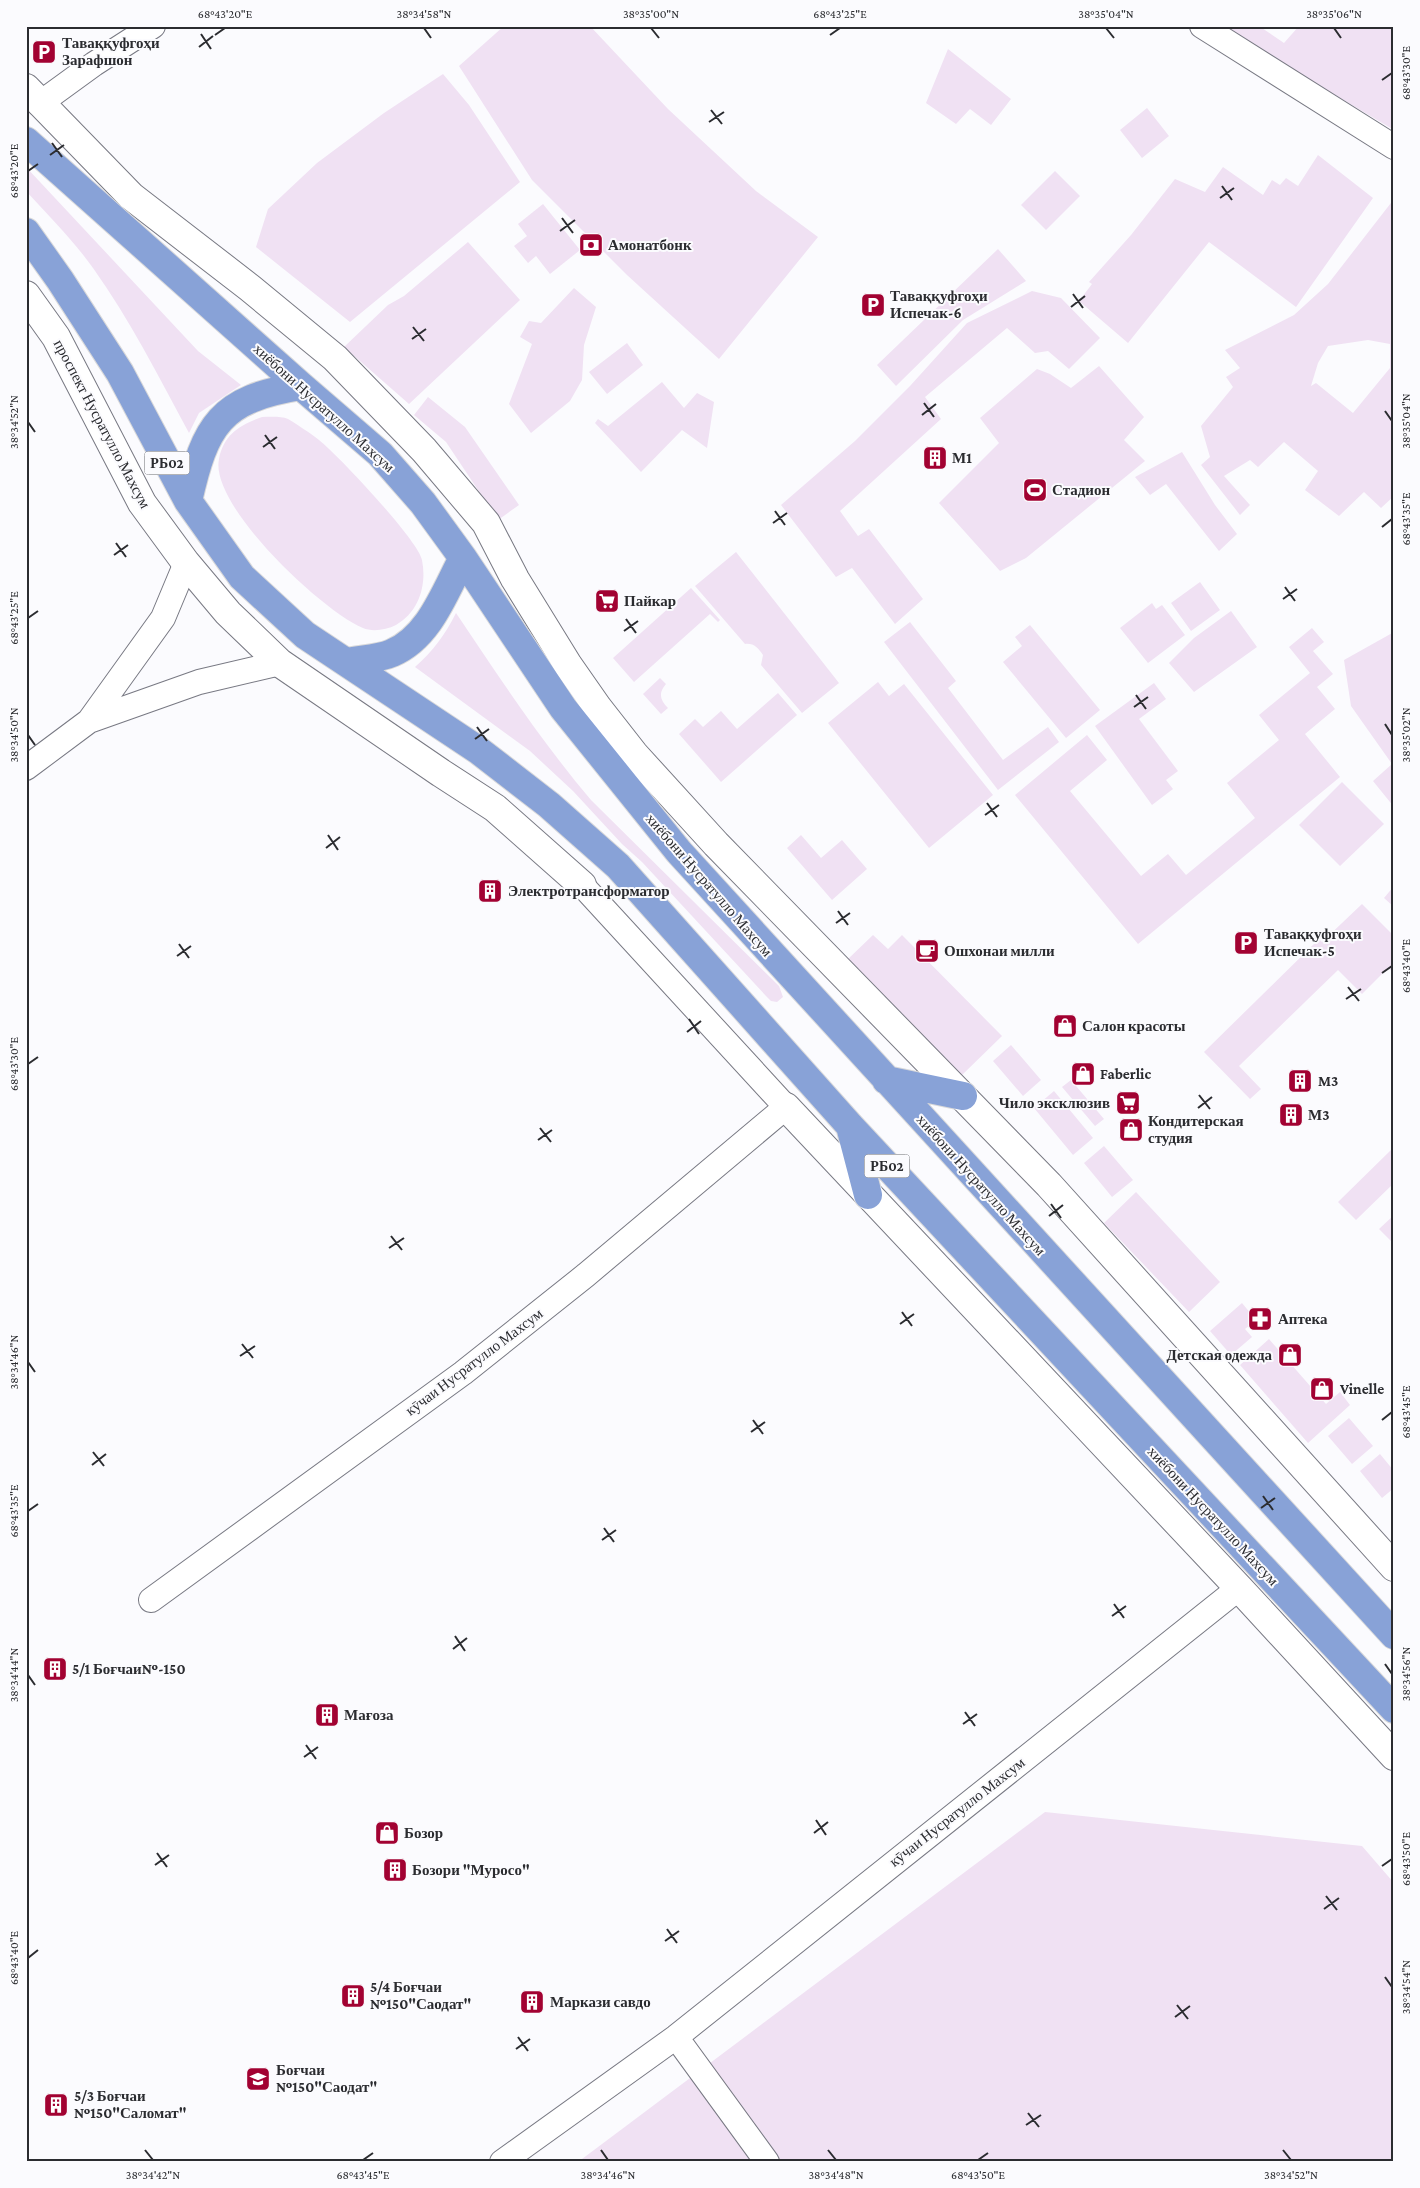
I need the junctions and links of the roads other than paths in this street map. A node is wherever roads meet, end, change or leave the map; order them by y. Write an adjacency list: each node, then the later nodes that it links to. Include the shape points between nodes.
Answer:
1 (153, 26): 3 (street, via 94,64)
2 (1202, 26): 5 (street)
3 (33, 96): 18 (street, via 131,196 335,358 424,450 486,523 515,579 568,665 634,754 716,844)
4 (26, 141): 8 (highway, хиёбони Нусратулло Махсум)
5 (1394, 147)
6 (26, 232): 9 (highway, хиёбони Нусратулло Махсум / РБ02, via 120,374)
7 (26, 295): 11 (street, проспект Нусратулло Махсум, via 56,337 142,503)
8 (301, 386): 9 (highway, РБ02, via 274,390 234,406 217,423 202,448); 10 (highway, хиёбони Нусратулло Махсум, via 380,454 423,503)
9 (188, 501): 12 (highway, хиёбони Нусратулло Махсум / РБ02, via 242,577 305,636)
10 (463, 558): 12 (highway, via 435,613 414,638 392,654); 17 (highway, хиёбони Нусратулло Махсум, via 562,708 604,763 679,852)
11 (186, 563): 13 (street, проспект Нусратулло Махсум, via 228,613); 14 (street, via 163,618)
12 (346, 662): 20 (highway, хиёбони Нусратулло Махсум / РБ02, via 478,750 549,805 618,866)
13 (280, 663): 14 (street, via 199,682); 16 (street, проспект Нусратулло Махсум, via 495,808)
14 (89, 721): 15 (street)
15 (26, 768)
16 (582, 885): 19 (street)
17 (886, 1080): 18 (highway); 25 (highway, хиёбони Нусратулло Махсум)
18 (963, 1096): 22 (street, via 1090,1230)
19 (786, 1107): 21 (street); 24 (street, кӯчаи Нусратулло Махсум, via 586,1275 463,1373)
20 (850, 1126): 21 (highway); 26 (highway, хиёбони Нусратулло Махсум / РБ02)
21 (868, 1195): 23 (street)
22 (1394, 1567)
23 (1239, 1588): 27 (street); 28 (street, кӯчаи Нусратулло Махсум)
24 (150, 1600)
25 (1394, 1635)
26 (1394, 1710)
27 (1394, 1756)
28 (676, 2037): 29 (street, кӯчаи Нусратулло Махсум); 30 (street)
29 (502, 2162)
30 (767, 2162)

